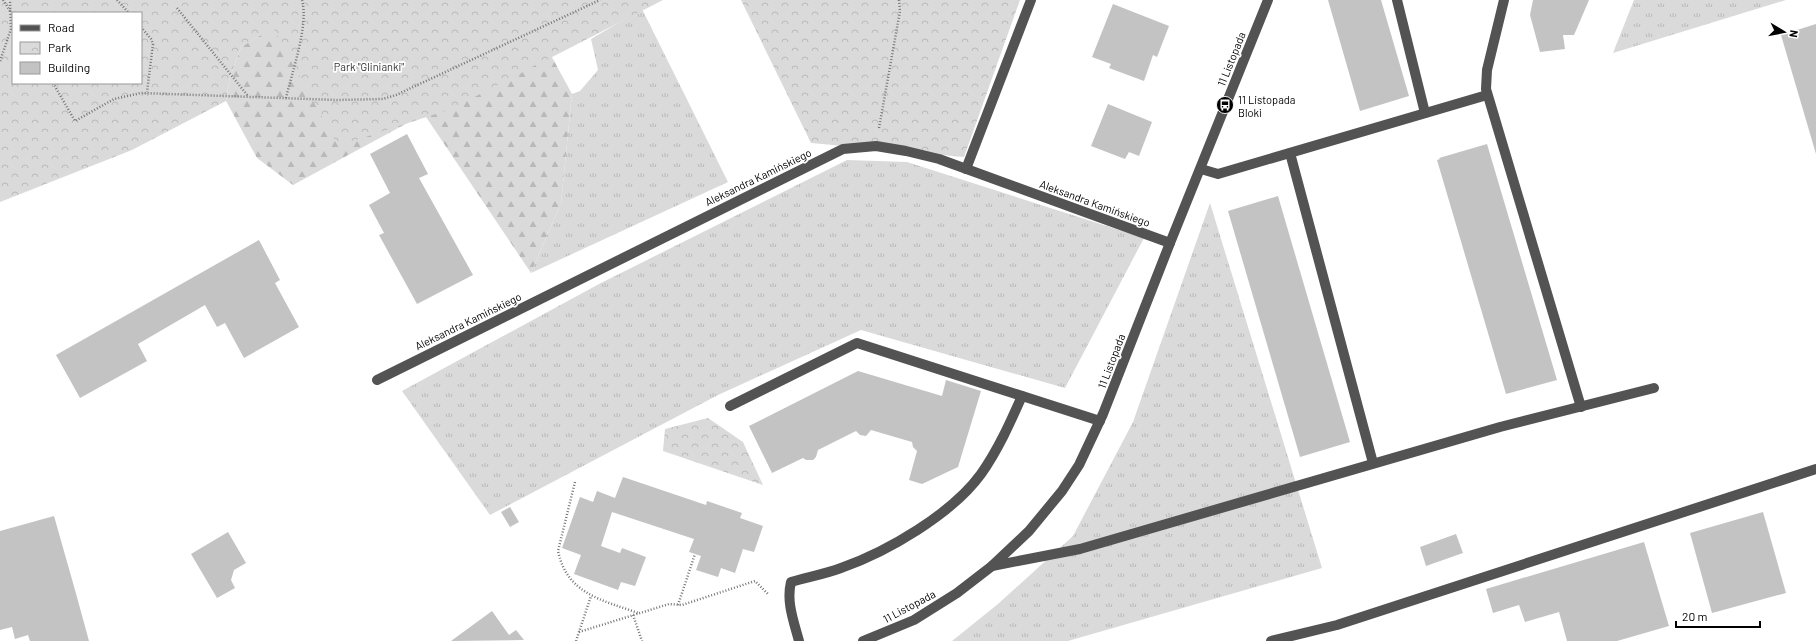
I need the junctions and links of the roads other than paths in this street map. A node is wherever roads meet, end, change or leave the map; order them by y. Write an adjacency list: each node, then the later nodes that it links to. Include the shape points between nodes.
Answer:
1 (1031, 0): 8 (street)
2 (1268, 0): 9 (street, 11 Listopada)
3 (1397, 0): 6 (street)
4 (1504, 0): 5 (street, via 1487,70)
5 (1487, 95): 6 (street); 15 (street)
6 (1425, 113): 7 (street)
7 (1290, 153): 9 (street, via 1218,174); 17 (street)
8 (966, 169): 10 (street, Aleksandra Kamińskiego); 11 (street, Aleksandra Kamińskiego, via 938,159 876,146 843,149)
9 (1201, 169): 10 (street, 11 Listopada)
10 (1170, 243): 16 (street, 11 Listopada)
11 (377, 380)
12 (1654, 388): 15 (street)
13 (1022, 396): 14 (street, via 857,343); 16 (street); 20 (street, via 1002,441 980,475 964,494 933,520 877,552 841,568 791,582 788,592)
14 (730, 406)
15 (1581, 407): 17 (street)
16 (1100, 421): 19 (street, 11 Listopada, via 1079,465 1062,491 1029,531)
17 (1373, 463): 19 (street, via 1080,549)
18 (1816, 469): 22 (street, via 1337,625)
19 (992, 566): 21 (street, 11 Listopada, via 957,593 914,620)
20 (799, 641)
21 (863, 641)
22 (1271, 641)

